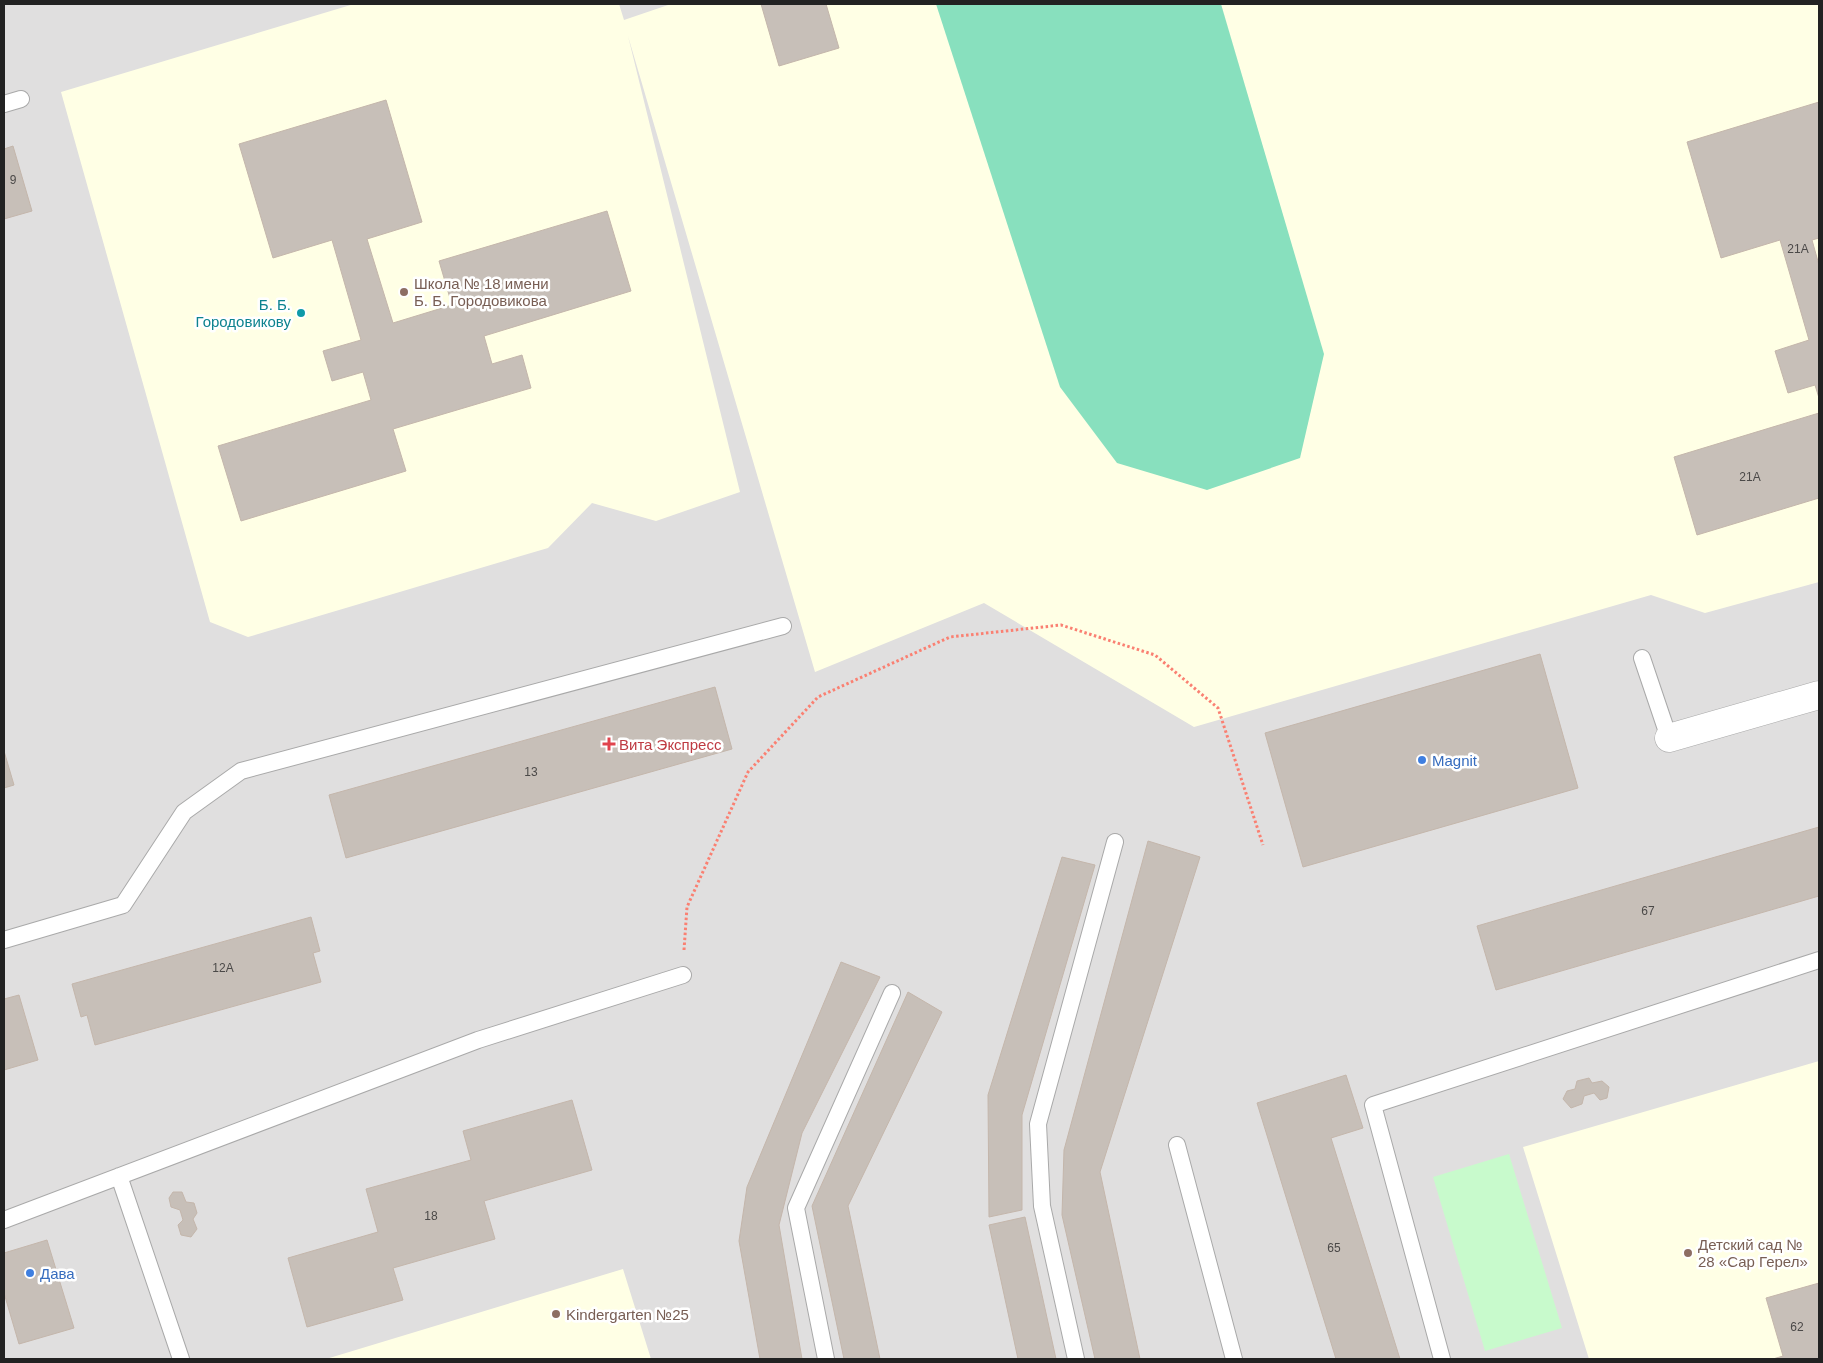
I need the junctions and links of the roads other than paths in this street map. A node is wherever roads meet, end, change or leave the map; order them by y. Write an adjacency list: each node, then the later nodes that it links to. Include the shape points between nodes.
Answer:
1 (21, 99): 2 (lane)
2 (4, 104)
3 (783, 626): 8 (lane, via 241,771 184,812 123,905)
4 (1642, 658): 6 (lane)
5 (1819, 695): 6 (street)
6 (1670, 738)
7 (1115, 842): 17 (lane, via 1038,1124 1042,1206)
8 (4, 940)
9 (1819, 960): 19 (lane, via 1373,1104)
10 (683, 975): 13 (lane, via 478,1040)
11 (892, 994): 16 (lane, via 796,1208)
12 (1177, 1145): 18 (lane)
13 (118, 1176): 14 (lane); 15 (lane)
14 (4, 1220)
15 (181, 1359)
16 (826, 1359)
17 (1076, 1359)
18 (1234, 1359)
19 (1442, 1359)

